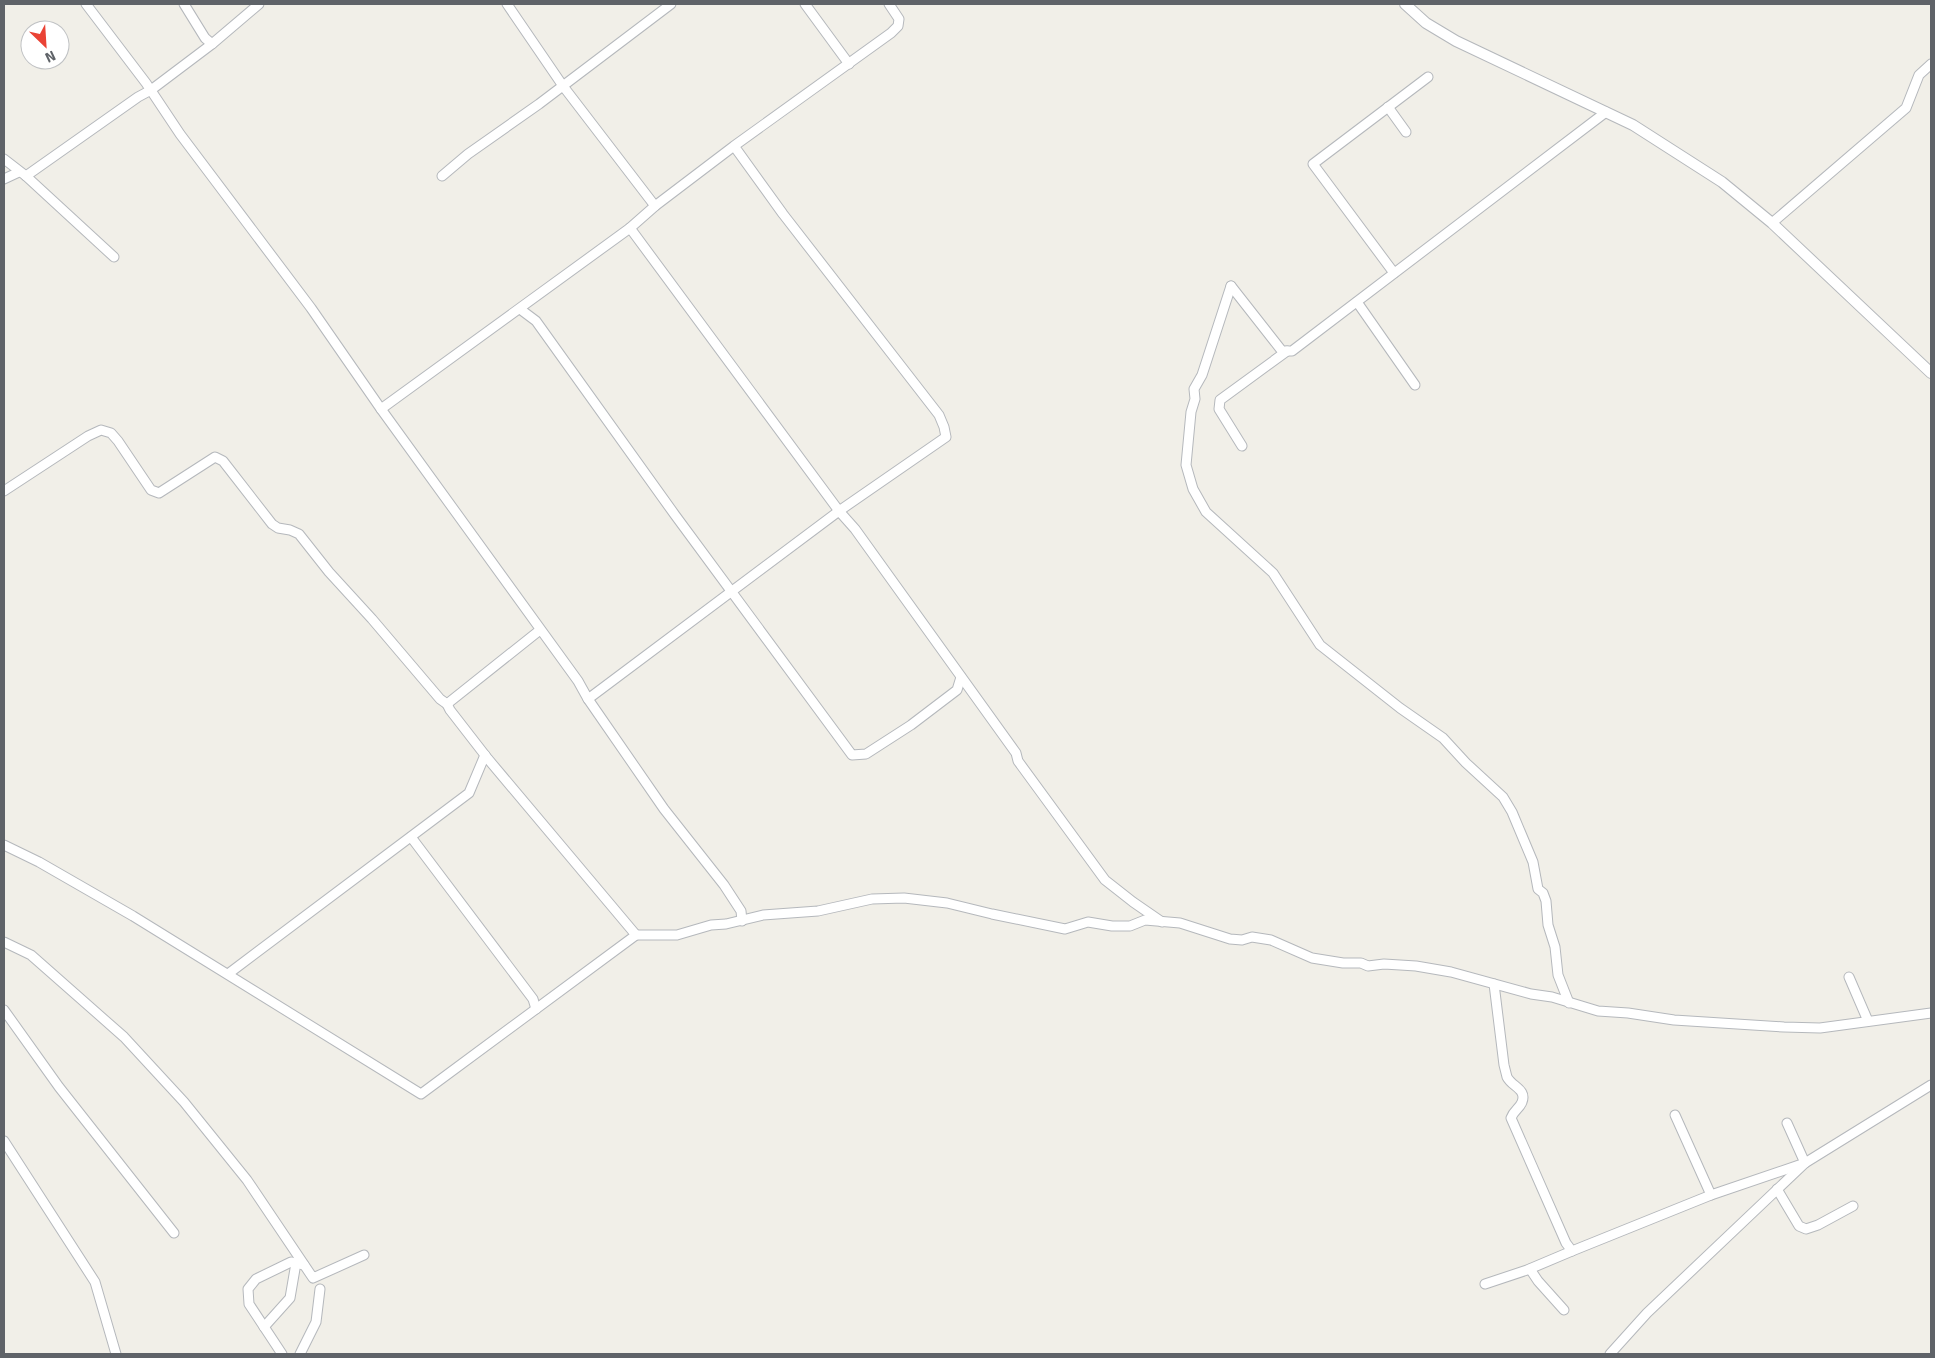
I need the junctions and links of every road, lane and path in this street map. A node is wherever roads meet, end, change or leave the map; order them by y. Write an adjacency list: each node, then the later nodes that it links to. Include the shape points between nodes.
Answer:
1 (86, 4): 14 (street)
2 (184, 4): 9 (street)
3 (259, 4): 9 (street)
4 (507, 4): 13 (street)
5 (671, 4): 13 (street)
6 (805, 4): 10 (street)
7 (889, 4): 10 (street, via 899,19 898,26)
8 (1405, 4): 16 (street, via 1456,41)
9 (212, 44): 14 (street)
10 (849, 64): 18 (street)
11 (1931, 64): 24 (street, via 1920,75 1906,108)
12 (1428, 77): 15 (street)
13 (563, 86): 21 (street); 23 (street)
14 (151, 90): 20 (street); 33 (street)
15 (1388, 107): 17 (street); 27 (street, via 1313,164)
16 (1606, 112): 24 (street, via 1633,125 1722,182); 27 (street)
17 (1406, 132)
18 (734, 146): 23 (street); 36 (street, via 939,415 944,427 946,437)
19 (4, 159): 20 (street)
20 (22, 174): 22 (street); 26 (street)
21 (442, 176)
22 (4, 179)
23 (655, 206): 25 (street)
24 (1772, 223): 31 (street)
25 (630, 228): 29 (street); 36 (street)
26 (114, 257)
27 (1394, 273): 28 (street)
28 (1357, 302): 30 (street, via 1292,351); 32 (street)
29 (520, 309): 33 (street); 37 (street, via 536,321)
30 (1287, 351): 34 (street, via 1220,400 1219,409); 52 (street, via 1282,351 1231,286 1202,375 1194,389 1196,399 1191,412 1186,465 1193,489 1206,512 1273,573 1320,645 1443,738 1503,797 1533,862 1538,889 1546,901 1558,975)
31 (1931, 373)
32 (1415, 385)
33 (381, 409): 38 (street)
34 (1242, 446)
35 (4, 491): 41 (street, via 101,430 111,433 151,490 159,493 216,457 223,461 272,524 299,534)
36 (839, 511): 37 (street); 39 (street)
37 (730, 591): 39 (street, via 852,755 866,754 911,726 957,690); 40 (street)
38 (540, 630): 40 (street); 41 (street)
39 (961, 676): 46 (street, via 1105,880)
40 (588, 699): 45 (street, via 664,809 724,885 742,912)
41 (447, 704): 42 (street)
42 (485, 755): 43 (street, via 470,793); 47 (street)
43 (411, 837): 49 (street); 53 (street, via 533,998)
44 (4, 845): 49 (street, via 125,911)
45 (742, 921): 46 (street, via 763,915 818,911 872,899 904,898 947,903 1065,929 1088,922 1112,926 1130,926 1145,920); 47 (street, via 711,925 677,935)
46 (1162, 922): 51 (street, via 1230,939 1252,937 1271,940 1312,958 1331,962 1416,966)
47 (636, 935): 53 (street)
48 (4, 942): 68 (street, via 31,955 124,1037 184,1102 247,1180)
49 (228, 974): 53 (street, via 421,1094)
50 (1849, 976): 56 (street)
51 (1494, 984): 52 (street); 66 (street, via 1507,1077 1521,1089 1524,1097 1511,1118)
52 (1569, 1003): 56 (street, via 1598,1011 1674,1020 1784,1027 1820,1028)
53 (536, 1009)
54 (4, 1010): 65 (street, via 59,1087)
55 (1931, 1013): 56 (street)
56 (1868, 1021)
57 (1931, 1085): 61 (street)
58 (1675, 1115): 63 (street)
59 (1787, 1123): 61 (street)
60 (4, 1141): 74 (street, via 95,1282)
61 (1805, 1163): 62 (street); 63 (street)
62 (1777, 1189): 64 (street, via 1799,1226 1806,1229); 77 (street, via 1647,1313)
63 (1711, 1196): 66 (street)
64 (1853, 1206)
65 (174, 1233)
66 (1572, 1251): 69 (street)
67 (364, 1255): 68 (street, via 313,1278)
68 (300, 1264): 73 (street, via 290,1298); 73 (street, via 291,1262 256,1279 248,1289 249,1304)
69 (1530, 1268): 70 (street); 72 (street, via 1538,1282)
70 (1485, 1284)
71 (320, 1289): 76 (street, via 316,1322)
72 (1564, 1310)
73 (264, 1327): 75 (street)
74 (116, 1354)
75 (282, 1354)
76 (300, 1354)
77 (1610, 1354)

